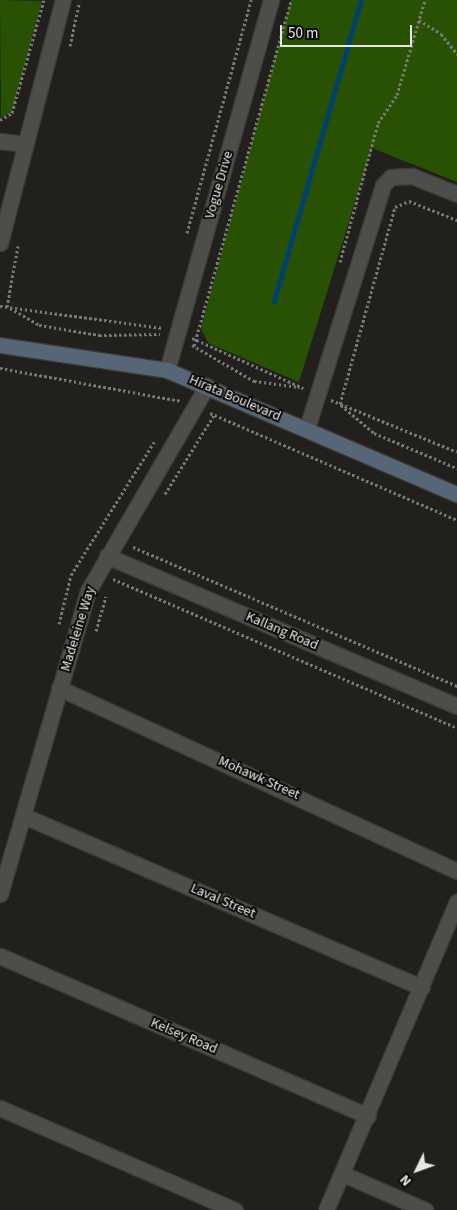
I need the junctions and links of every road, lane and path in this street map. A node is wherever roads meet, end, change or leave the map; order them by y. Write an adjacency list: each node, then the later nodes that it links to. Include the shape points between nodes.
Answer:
1 (44, 0): 8 (path, via 12,113)
2 (63, 0): 10 (street)
3 (250, 0): 13 (path)
4 (271, 0): 18 (street, Vogue Drive)
5 (291, 0): 19 (path)
6 (419, 20): 7 (path, via 441,34)
7 (457, 54)
8 (0, 120)
9 (0, 140): 10 (street)
10 (22, 144): 14 (street)
11 (457, 194): 30 (street, via 412,176 391,178 383,185)
12 (457, 220): 26 (path, via 409,200 395,207)
13 (184, 242)
14 (0, 243)
15 (0, 306): 16 (path)
16 (10, 307): 17 (path, via 161,328); 18 (path, via 39,325 99,335 153,333)
17 (164, 319)
18 (176, 339): 21 (path); 23 (street, Vogue Drive)
19 (196, 339): 21 (path); 21 (path, via 301,387 254,381)
20 (0, 345): 23 (street, Hirata Boulevard)
21 (194, 346)
22 (0, 368): 25 (path)
23 (167, 370): 24 (street, Hirata Boulevard)
24 (207, 386): 27 (street, Madeleine Way); 30 (street, Hirata Boulevard)
25 (179, 401): 27 (path); 28 (path)
26 (340, 404): 32 (path); 33 (path, via 374,433)
27 (196, 407): 29 (path); 38 (street, Madeleine Way)
28 (174, 409)
29 (214, 415): 35 (path); 36 (path)
30 (307, 428): 34 (street, Hirata Boulevard)
31 (159, 433): 40 (path, via 71,575)
32 (457, 452)
33 (457, 468)
34 (457, 494)
35 (160, 502)
36 (457, 520)
37 (133, 547): 41 (path)
38 (107, 556): 42 (street, Madeleine Way, via 88,591); 43 (street, Kallang Road)
39 (113, 579): 44 (path)
40 (59, 624)
41 (457, 686)
42 (59, 688): 45 (street, Madeleine Way); 47 (street, Mohawk Street)
43 (457, 706)
44 (457, 728)
45 (24, 816): 46 (street, Madeleine Way); 52 (street, Laval Street)
46 (5, 852): 48 (street, Madeleine Way)
47 (457, 871)
48 (0, 894)
49 (457, 902): 50 (street)
50 (454, 919): 52 (street)
51 (0, 956): 54 (street, Kelsey Road)
52 (422, 987): 54 (street)
53 (0, 1108): 56 (street)
54 (368, 1116): 55 (street)
55 (342, 1174): 57 (street); 58 (street)
56 (236, 1210)
57 (326, 1210)
58 (426, 1210)

